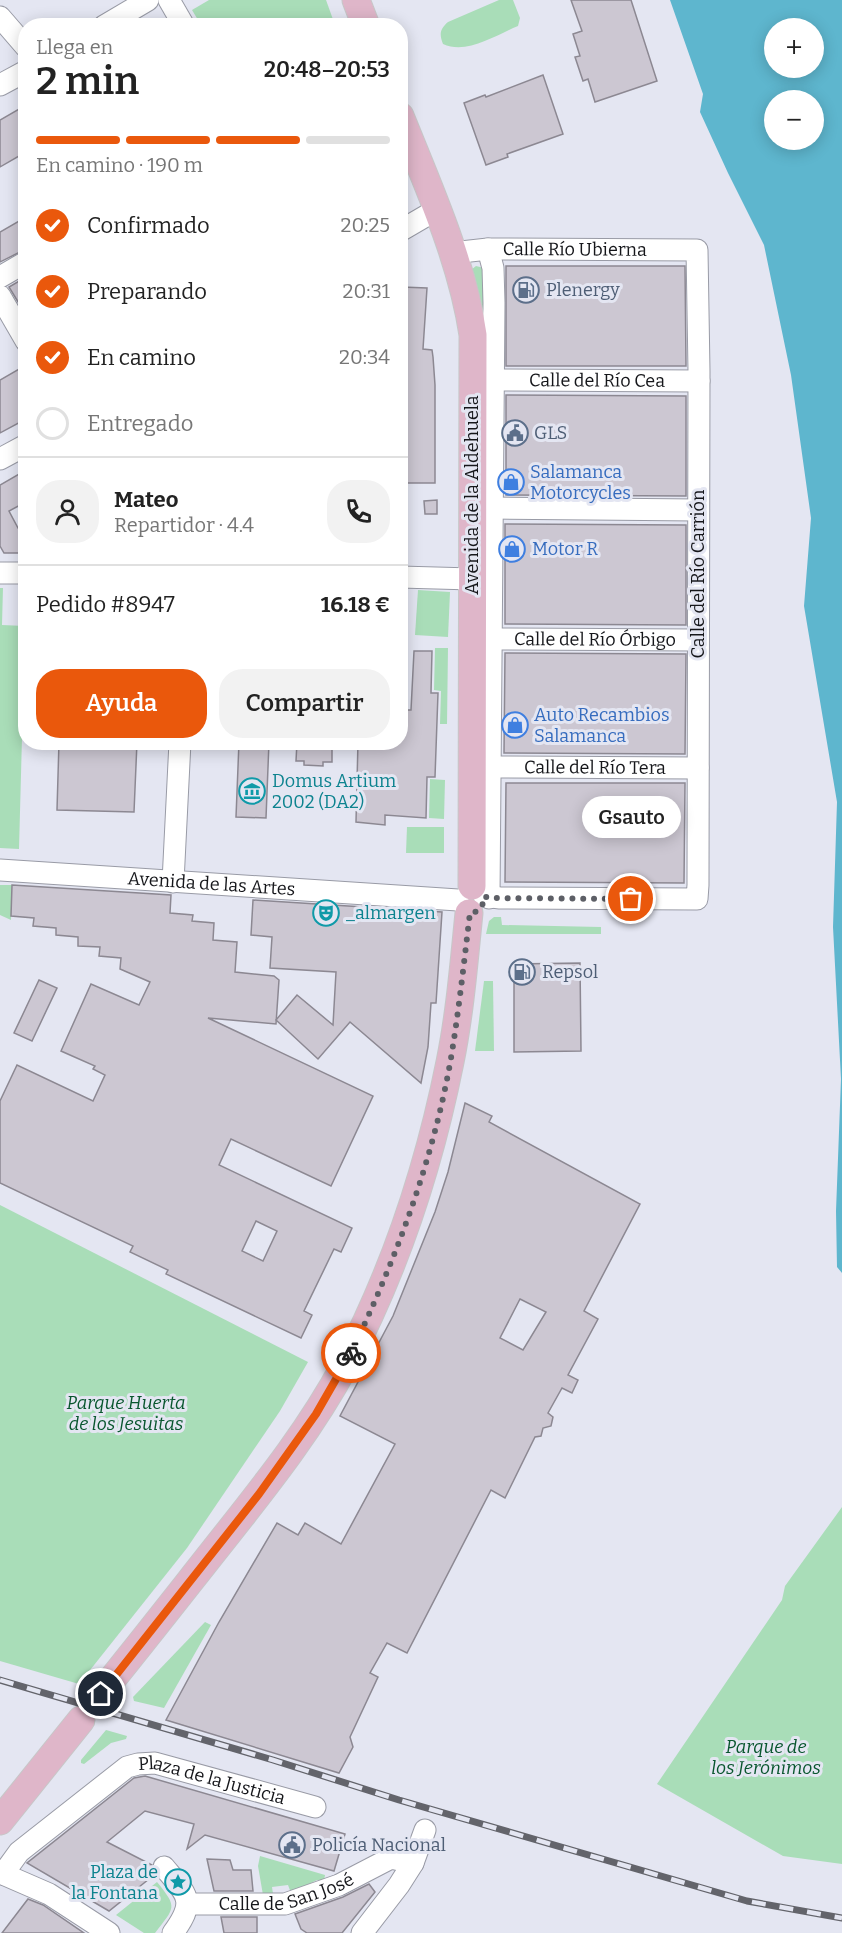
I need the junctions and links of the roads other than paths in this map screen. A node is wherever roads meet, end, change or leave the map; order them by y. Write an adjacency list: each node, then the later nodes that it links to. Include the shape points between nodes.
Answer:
1 (148, 0): 5 (street)
2 (169, 0): 6 (street)
3 (356, 0): 7 (main road)
4 (0, 17): 8 (street)
5 (118, 18)
6 (179, 18)
7 (363, 18)
8 (18, 38)
9 (18, 76): 10 (street)
10 (0, 86)
11 (408, 137): 12 (main road, Avenida de la Aldehuela)
12 (436, 210): 13 (street); 16 (main road, Avenida de la Aldehuela)
13 (408, 226)
14 (488, 249): 15 (street, Calle Río Ubierna); 16 (street, Calle Río Ubierna); 21 (street, Avenida de la Aldehuela, via 493,276)
15 (697, 250): 22 (street, Calle del Río Carrión)
16 (452, 254): 30 (main road, Avenida de la Aldehuela, via 469,305 473,335)
17 (18, 267): 18 (street)
18 (0, 277)
19 (0, 296): 20 (street)
20 (18, 327)
21 (494, 380): 22 (street, Calle del Río Cea); 25 (street, Avenida de la Aldehuela)
22 (699, 381): 26 (street, Calle del Río Carrión)
23 (18, 449): 24 (street)
24 (0, 459)
25 (493, 508): 26 (street); 31 (street, Avenida de la Aldehuela)
26 (698, 510): 32 (street, Calle del Río Carrión)
27 (0, 573): 28 (street)
28 (18, 573)
29 (408, 578): 30 (street)
30 (472, 579): 38 (main road, Avenida de la Aldehuela)
31 (491, 639): 32 (street, Calle del Río Órbigo); 34 (street, Avenida de la Aldehuela)
32 (698, 640): 35 (street, Calle del Río Carrión)
33 (180, 750): 37 (street)
34 (490, 767): 35 (street, Calle del Río Tera); 38 (street, Avenida de la Aldehuela)
35 (698, 768): 39 (street, Calle del Río Carrión)
36 (0, 870): 37 (street, Avenida de las Artes)
37 (173, 882): 38 (street, Avenida de las Artes)
38 (475, 899): 39 (street, Avenida de las Artes); 40 (main road, Avenida de la Aldehuela, via 451,1059 436,1127 412,1210 375,1303 345,1366 316,1414 254,1500)
39 (697, 899)
40 (101, 1694)
41 (81, 1720): 43 (main road)
42 (315, 1807): 47 (street, Plaza de la Justicia, via 155,1763 138,1764 127,1767 24,1848)
43 (0, 1821)
44 (425, 1830): 45 (street)
45 (413, 1863): 48 (street, Calle de San José, via 391,1858 339,1885 285,1904); 51 (street)
46 (164, 1867): 48 (street, via 184,1892)
47 (2, 1875): 49 (street, via 50,1894)
48 (188, 1904): 50 (street)
49 (109, 1933)
50 (173, 1933)
51 (362, 1933)

